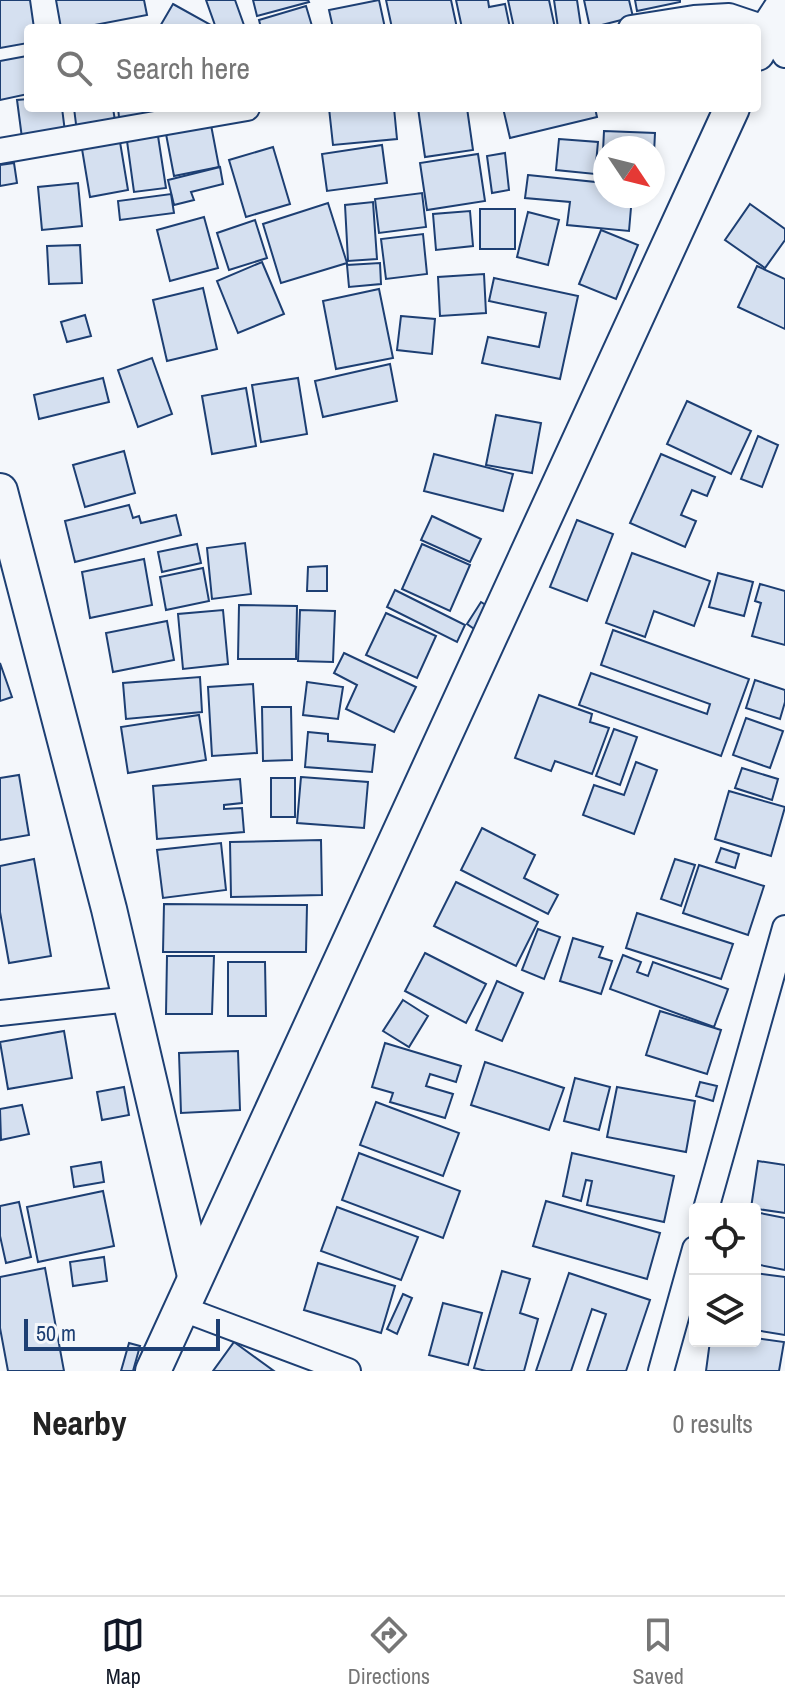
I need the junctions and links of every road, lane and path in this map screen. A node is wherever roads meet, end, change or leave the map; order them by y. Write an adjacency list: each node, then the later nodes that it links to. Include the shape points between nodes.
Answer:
1 (656, 24): 2 (street, via 729,16)
2 (748, 24)
3 (224, 112): 5 (street)
4 (730, 112): 12 (main road)
5 (0, 151)
6 (0, 491): 8 (main road)
7 (785, 928): 10 (street)
8 (130, 999): 9 (street); 12 (main road)
9 (0, 1013)
10 (708, 1203)
11 (689, 1271): 16 (street)
12 (195, 1276): 13 (main road)
13 (183, 1309): 14 (main road); 15 (street)
14 (153, 1371)
15 (348, 1371)
16 (661, 1371)

